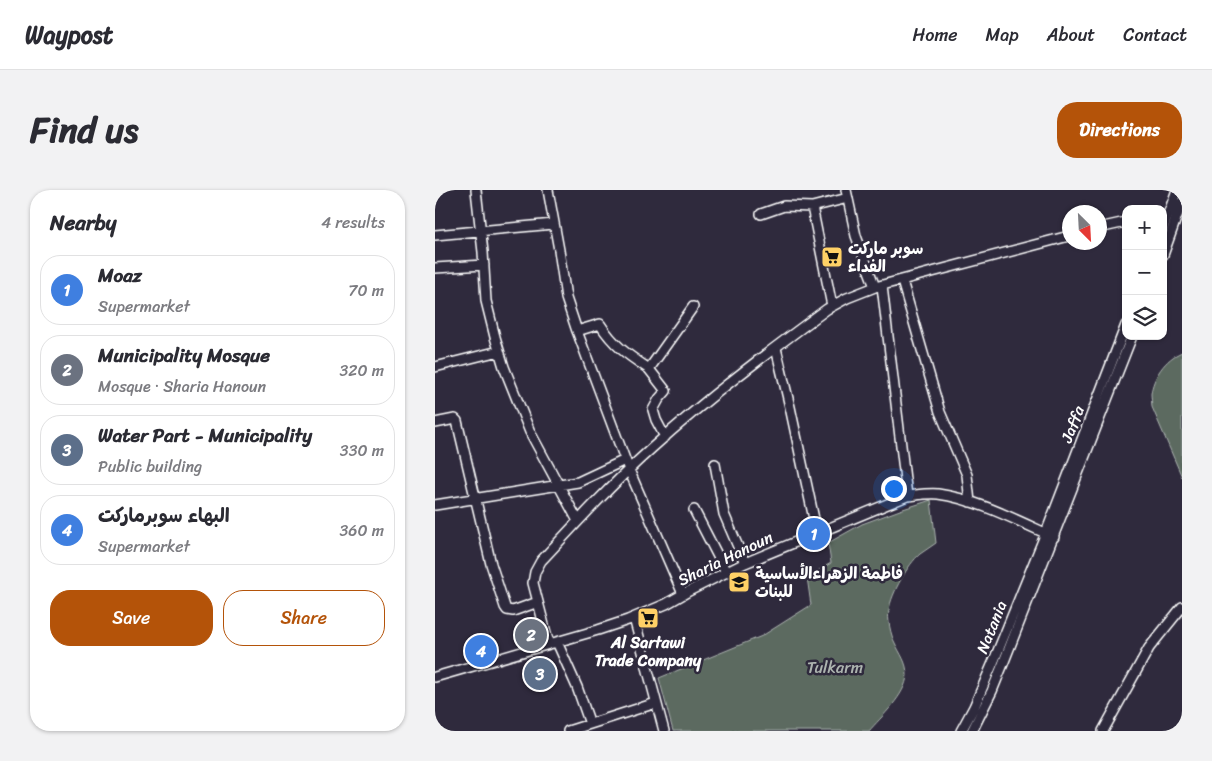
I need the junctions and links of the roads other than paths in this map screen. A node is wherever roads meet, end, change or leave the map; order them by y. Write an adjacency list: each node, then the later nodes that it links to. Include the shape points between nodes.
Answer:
1 (476, 190): 12 (street)
2 (548, 190): 10 (street)
3 (1177, 190): 8 (street)
4 (847, 194): 6 (street); 18 (street, via 855,236)
5 (1182, 202): 8 (street)
6 (812, 207): 7 (street, via 784,206); 19 (street)
7 (761, 214)
8 (1167, 222)
9 (1122, 223): 11 (street)
10 (554, 224): 12 (street); 21 (street, via 566,298)
11 (1107, 226)
12 (481, 231): 13 (street); 15 (street)
13 (435, 235)
14 (1062, 238): 17 (street)
15 (484, 265): 16 (street); 25 (street, via 486,301)
16 (435, 268)
17 (902, 280): 18 (street); 36 (street, via 941,412 967,475)
18 (879, 287): 19 (street); 34 (street)
19 (832, 306): 24 (street)
20 (693, 307): 27 (street)
21 (577, 331): 27 (street, via 600,324 620,349); 30 (street)
22 (1122, 336): 41 (street, Jaffa)
23 (1130, 340): 41 (street, Jaffa)
24 (775, 348): 29 (street); 40 (street)
25 (499, 351): 26 (street); 33 (street, via 530,432)
26 (435, 366)
27 (649, 369): 29 (street, via 666,391 653,410)
28 (435, 423): 35 (street, via 457,421)
29 (665, 437): 32 (street)
30 (625, 460): 32 (street); 33 (street, via 584,480)
31 (715, 464): 42 (street, via 723,514)
32 (629, 470): 39 (street); 44 (street)
33 (558, 485): 35 (street); 39 (street)
34 (907, 496): 36 (street, Sharia Hanoun, via 937,494); 40 (street, Sharia Hanoun)
35 (475, 499): 37 (street); 45 (street, via 505,607 513,611)
36 (970, 502): 41 (street, Sharia Hanoun)
37 (435, 505)
38 (695, 510): 43 (street)
39 (578, 522): 45 (street, via 537,567 533,583)
40 (817, 533): 42 (street, Sharia Hanoun)
41 (1050, 535): 54 (street, Natania); 55 (street, Natania, via 996,682)
42 (745, 563): 43 (street, Sharia Hanoun)
43 (725, 572): 44 (street, Sharia Hanoun)
44 (683, 594): 47 (street, Sharia Hanoun)
45 (538, 602): 48 (street)
46 (1182, 607): 56 (street, via 1149,648)
47 (634, 618): 48 (street, Sharia Hanoun); 50 (street)
48 (553, 643): 49 (street, Sharia Hanoun); 51 (street, via 577,687)
49 (435, 677)
50 (656, 702): 51 (street); 53 (street)
51 (590, 724): 52 (street)
52 (568, 731)
53 (664, 731)
54 (961, 731)
55 (972, 731)
56 (1103, 731)

